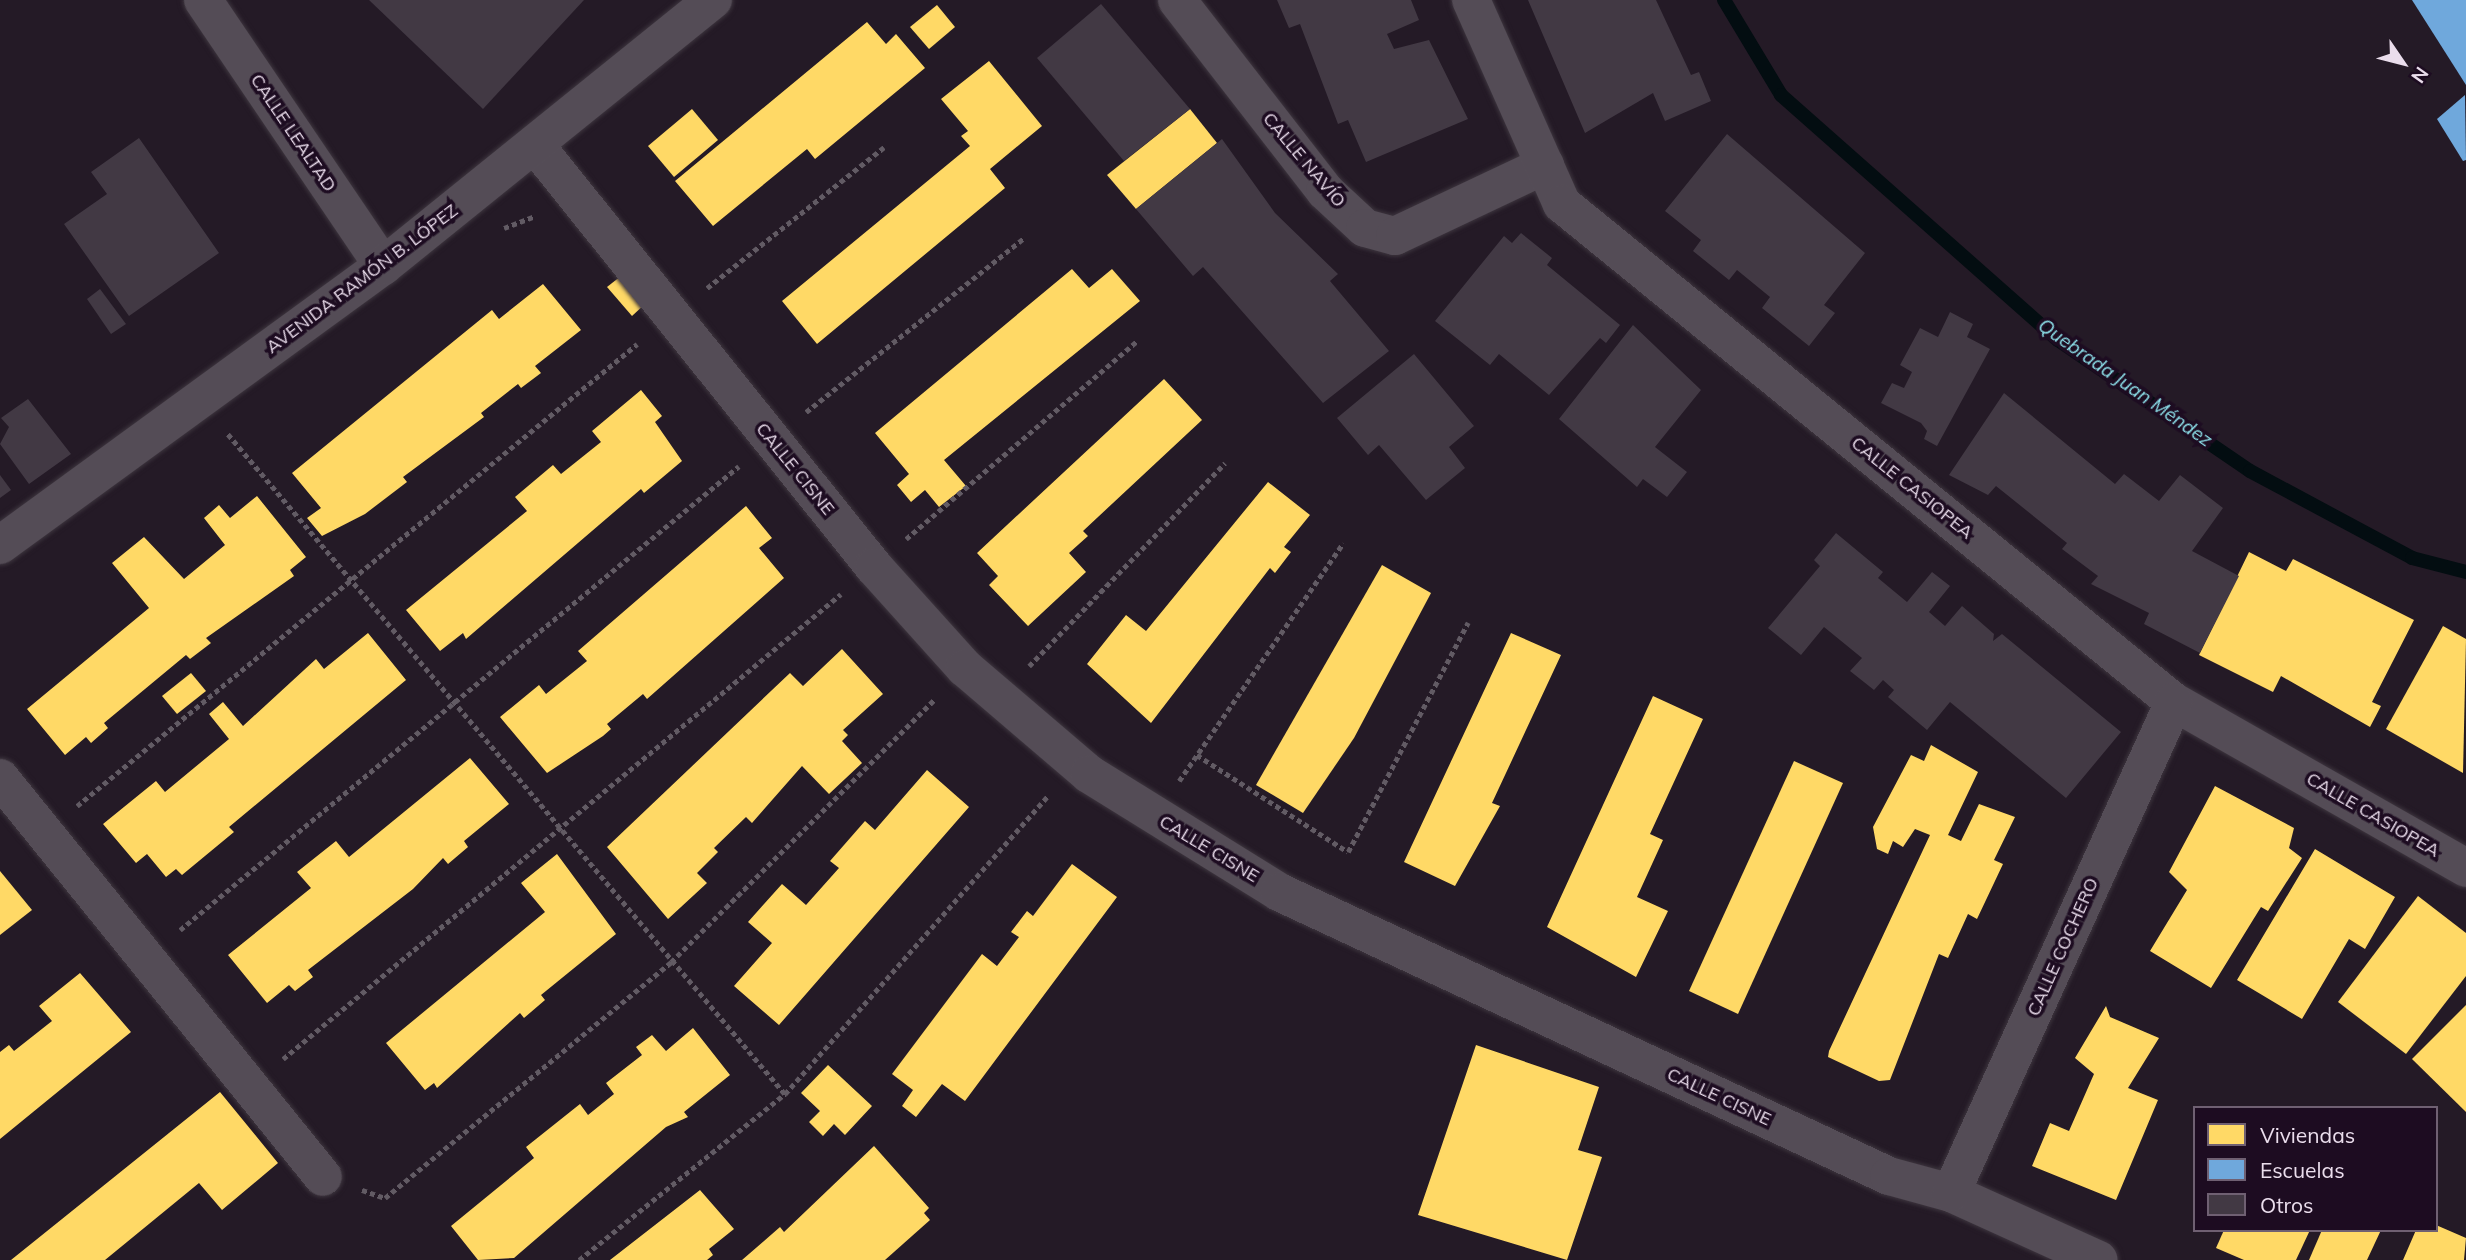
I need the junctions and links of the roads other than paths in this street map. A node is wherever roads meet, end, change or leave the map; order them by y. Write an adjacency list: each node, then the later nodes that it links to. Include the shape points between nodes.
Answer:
1 (203, 0): 7 (street, CALLE LEALTAD)
2 (713, 0): 5 (street, AVENIDA RAMÓN B. LÓPEZ)
3 (1177, 0): 6 (street, CALLE NAVÍO, via 1325,191 1365,228 1395,236)
4 (1471, 0): 6 (street, CALLE CASIOPEA)
5 (536, 146): 7 (street, AVENIDA RAMÓN B. LÓPEZ); 13 (street, CALLE CISNE, via 874,566 965,668 1077,764 1279,892 1889,1176)
6 (1545, 165): 9 (street, CALLE CASIOPEA, via 1562,204)
7 (383, 265): 8 (street, AVENIDA RAMÓN B. LÓPEZ)
8 (0, 545)
9 (2174, 702): 11 (street, CALLE CASIOPEA); 13 (street, CALLE COCHERO)
10 (0, 778): 12 (street)
11 (2466, 867)
12 (323, 1177)
13 (1951, 1193): 14 (street, CALLE CISNE)
14 (2099, 1260)

